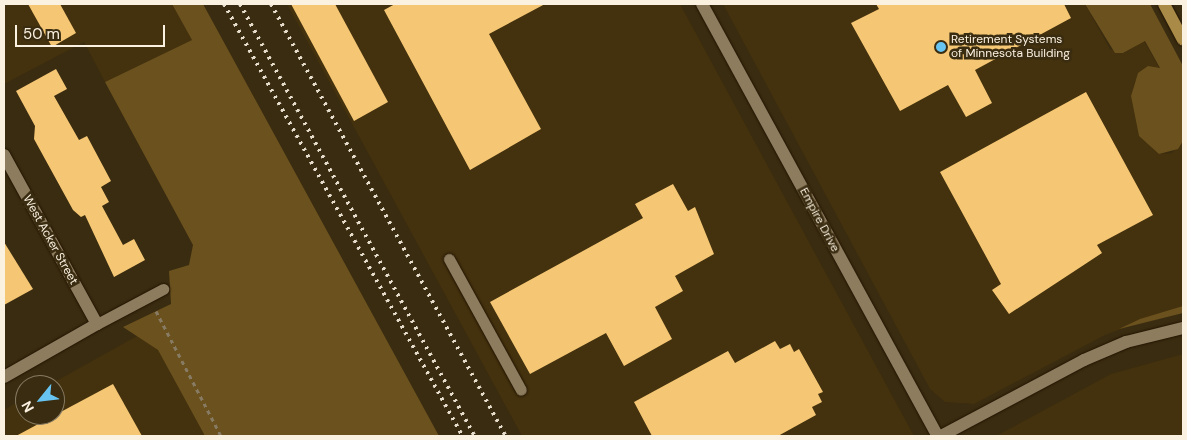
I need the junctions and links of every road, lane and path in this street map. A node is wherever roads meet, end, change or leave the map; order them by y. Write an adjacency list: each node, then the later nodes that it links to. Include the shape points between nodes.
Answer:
1 (702, 4): 13 (street, Empire Drive)
2 (1164, 4): 3 (main road)
3 (1183, 39)
4 (4, 155): 8 (street, West Acker Street)
5 (449, 259): 11 (lane)
6 (163, 289): 7 (lane)
7 (149, 297): 8 (lane); 12 (path)
8 (97, 324): 10 (street)
9 (1183, 328): 13 (street, Empire Drive, via 1126,342 1084,360)
10 (4, 377)
11 (521, 390)
12 (221, 436)
13 (939, 436)

